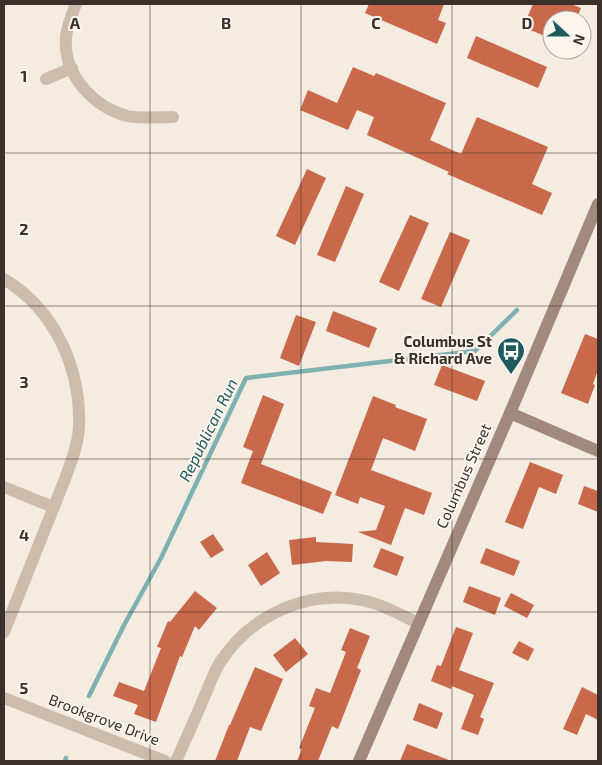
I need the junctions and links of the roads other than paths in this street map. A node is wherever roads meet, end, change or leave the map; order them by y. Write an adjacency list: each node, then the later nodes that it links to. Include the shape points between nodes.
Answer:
1 (76, 4): 2 (street, via 66,36)
2 (72, 68): 3 (street); 4 (street, via 88,94 112,110 128,116)
3 (46, 79)
4 (173, 117)
5 (598, 204): 7 (main road, Columbus Street)
6 (4, 279): 10 (street, via 53,324 74,374 79,428 74,455)
7 (510, 413): 8 (main road); 11 (main road, Columbus Street)
8 (598, 451)
9 (4, 487): 10 (street)
10 (53, 507): 12 (street)
11 (418, 623): 15 (street, via 366,601 342,598 315,599 267,616 243,634 220,661); 16 (main road, Columbus Street)
12 (4, 632)
13 (4, 698): 14 (street, Brookgrove Drive)
14 (165, 761)
15 (176, 761)
16 (359, 761)

